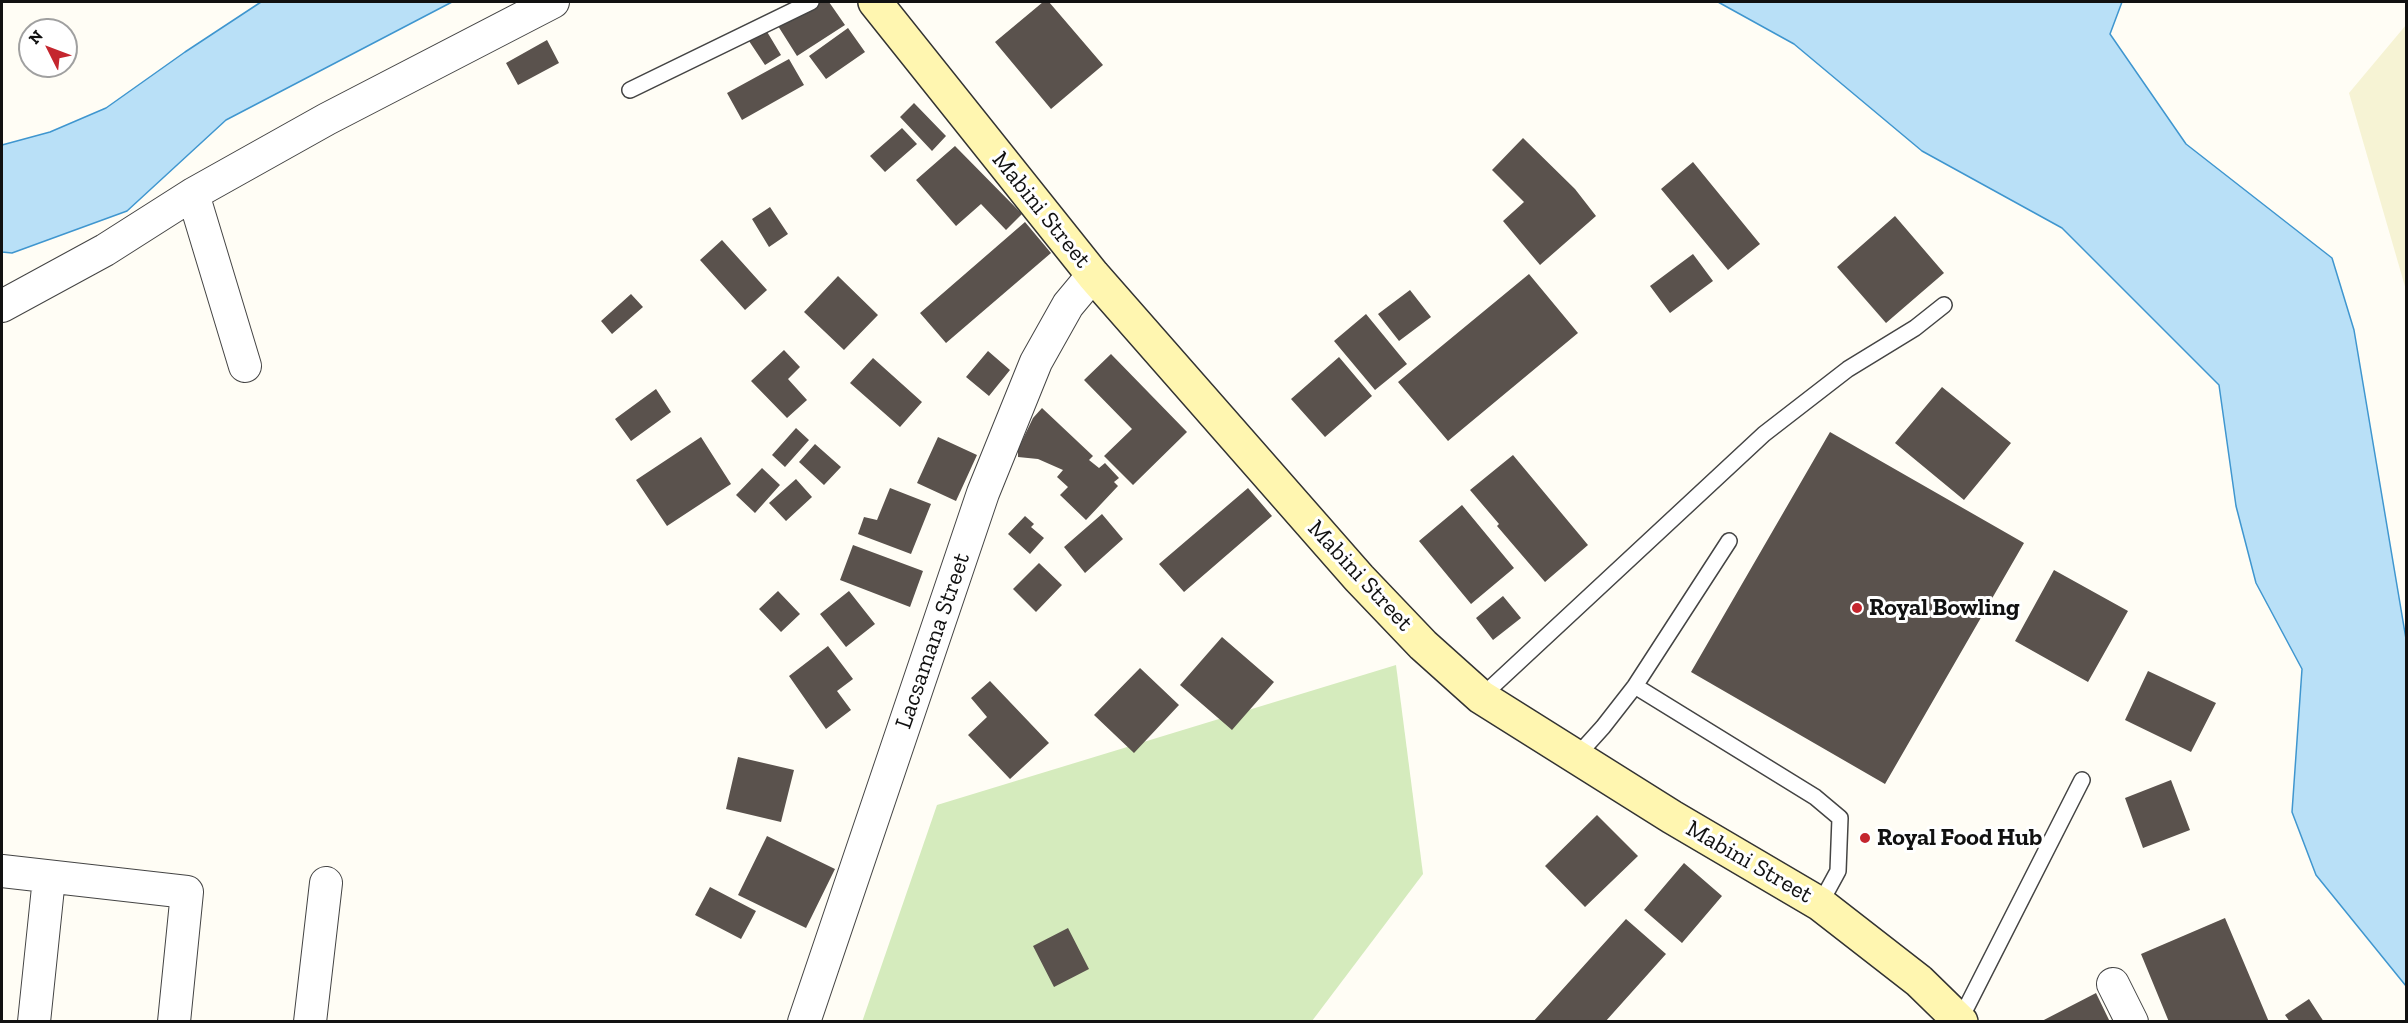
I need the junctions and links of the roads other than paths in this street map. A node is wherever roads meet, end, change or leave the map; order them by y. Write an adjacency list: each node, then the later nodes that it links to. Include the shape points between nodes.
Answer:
1 (553, 2): 5 (street, via 327,118)
2 (811, 2): 4 (lane)
3 (874, 2): 6 (main road, Mabini Street)
4 (630, 90)
5 (193, 195): 8 (street, via 105,250); 9 (street)
6 (1093, 274): 12 (main road, Mabini Street, via 1359,578 1423,645); 24 (street, Lacsamana Street, via 1068,304 1036,362 983,492)
7 (1944, 305): 12 (lane, via 1915,328 1848,369 1764,434)
8 (2, 306)
9 (245, 366)
10 (1729, 541): 11 (lane)
11 (1635, 686): 13 (lane); 18 (lane, via 1815,797 1840,818 1838,871)
12 (1481, 697): 13 (main road, Mabini Street)
13 (1575, 758): 18 (main road, Mabini Street)
14 (2082, 780): 20 (lane)
15 (2, 871): 16 (street)
16 (49, 878): 21 (street); 22 (street, via 187,892)
17 (326, 884): 23 (street)
18 (1820, 904): 20 (main road, Mabini Street, via 1919,981)
19 (2113, 984): 25 (street)
20 (1960, 1021)
21 (34, 1022)
22 (174, 1022)
23 (310, 1022)
24 (804, 1022)
25 (2132, 1022)

